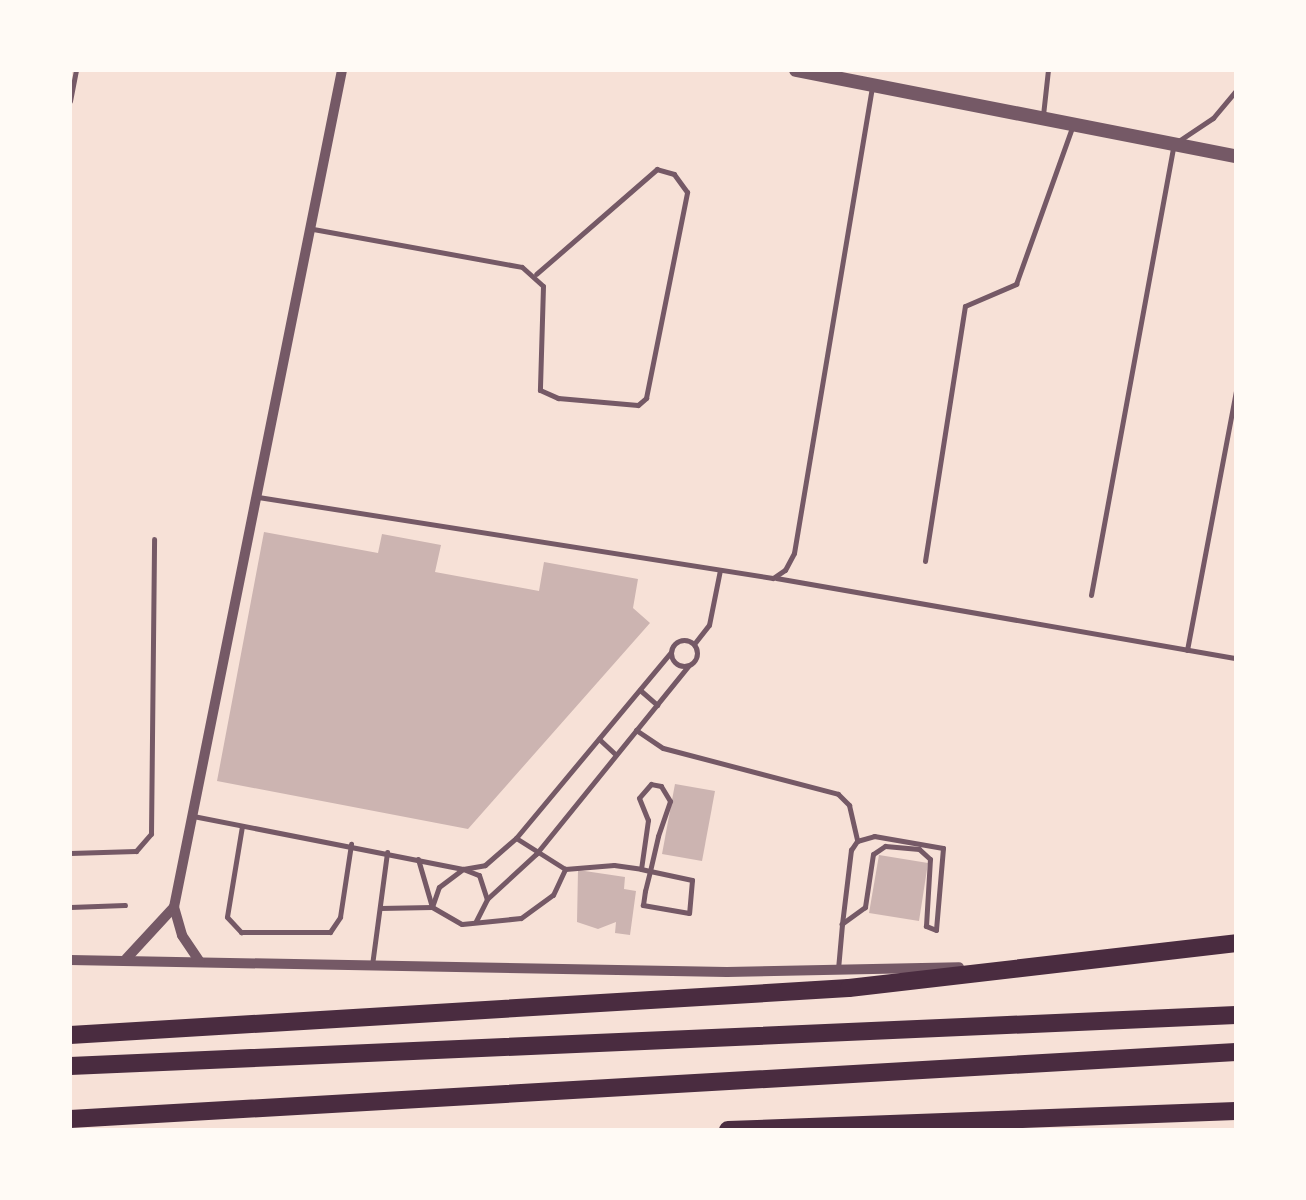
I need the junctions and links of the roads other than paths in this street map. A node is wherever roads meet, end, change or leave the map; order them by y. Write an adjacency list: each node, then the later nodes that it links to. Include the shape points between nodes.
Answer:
1 (76, 70): 7 (lane)
2 (342, 70): 12 (street)
3 (796, 70): 5 (street)
4 (1048, 70): 8 (lane)
5 (872, 86): 8 (street); 19 (lane, via 794,553)
6 (1236, 91): 10 (lane, via 1213,118)
7 (70, 101)
8 (1042, 118): 9 (street)
9 (1074, 126): 10 (street); 17 (lane, via 1016,284 965,306)
10 (1174, 144): 11 (street); 20 (lane)
11 (1236, 156)
12 (313, 230): 13 (lane); 15 (street)
13 (536, 274): 13 (lane, via 543,286 540,390 558,398 642,403 687,192 674,174 657,170)
14 (1236, 390): 22 (lane)
15 (255, 496): 18 (lane); 31 (street)
16 (154, 539): 37 (lane, via 150,834 136,852)
17 (926, 561)
18 (720, 570): 19 (lane); 21 (lane, via 709,624)
19 (773, 578): 22 (lane)
20 (1091, 594)
21 (694, 644): 23 (lane, via 678,641); 25 (lane, via 697,657)
22 (1187, 650): 24 (lane)
23 (671, 652): 25 (lane, via 674,662); 26 (lane)
24 (1236, 658)
25 (688, 666): 27 (lane)
26 (640, 690): 27 (lane); 29 (lane)
27 (656, 705): 28 (lane)
28 (636, 730): 30 (lane); 34 (lane, via 663,748 838,794 849,805)
29 (599, 739): 30 (lane); 33 (lane)
30 (616, 754): 38 (lane)
31 (193, 816): 32 (lane); 48 (street)
32 (242, 825): 35 (lane); 35 (lane, via 227,916 241,932 330,932 340,917)
33 (516, 838): 38 (lane); 41 (lane, via 496,859)
34 (857, 842): 51 (lane); 51 (lane, via 874,836 942,848 938,927 926,926 930,859 919,849 885,846 872,854 864,908)
35 (351, 844): 36 (lane)
36 (388, 851): 39 (lane); 49 (lane)
37 (70, 853)
38 (536, 854): 42 (lane); 44 (lane)
39 (418, 859): 41 (lane); 47 (lane)
40 (641, 868): 42 (lane); 43 (lane); 43 (lane, via 648,820 640,798 652,784 670,802)
41 (462, 869): 44 (lane, via 479,876); 47 (lane, via 438,887)
42 (565, 869): 50 (lane, via 553,895 521,918)
43 (650, 871): 43 (lane, via 646,909 691,912 692,880)
44 (487, 899): 50 (lane)
45 (125, 905): 46 (lane)
46 (70, 906)
47 (432, 906): 49 (lane); 50 (lane, via 456,923)
48 (174, 907): 53 (street); 55 (street)
49 (380, 908): 56 (lane)
50 (476, 921)
51 (842, 924): 57 (lane)
52 (1236, 944): 58 (main road)
53 (126, 959): 54 (street); 55 (street)
54 (70, 960)
55 (200, 962): 56 (street)
56 (372, 968): 57 (street)
57 (838, 969): 58 (street, via 956,967)
58 (988, 973): 60 (main road, via 849,988)
59 (1236, 1014): 62 (main road)
60 (70, 1035)
61 (1236, 1052): 64 (main road)
62 (70, 1066)
63 (1236, 1111): 67 (main road)
64 (70, 1120)
65 (70, 1129): 66 (main road)
66 (108, 1130)
67 (728, 1130)

